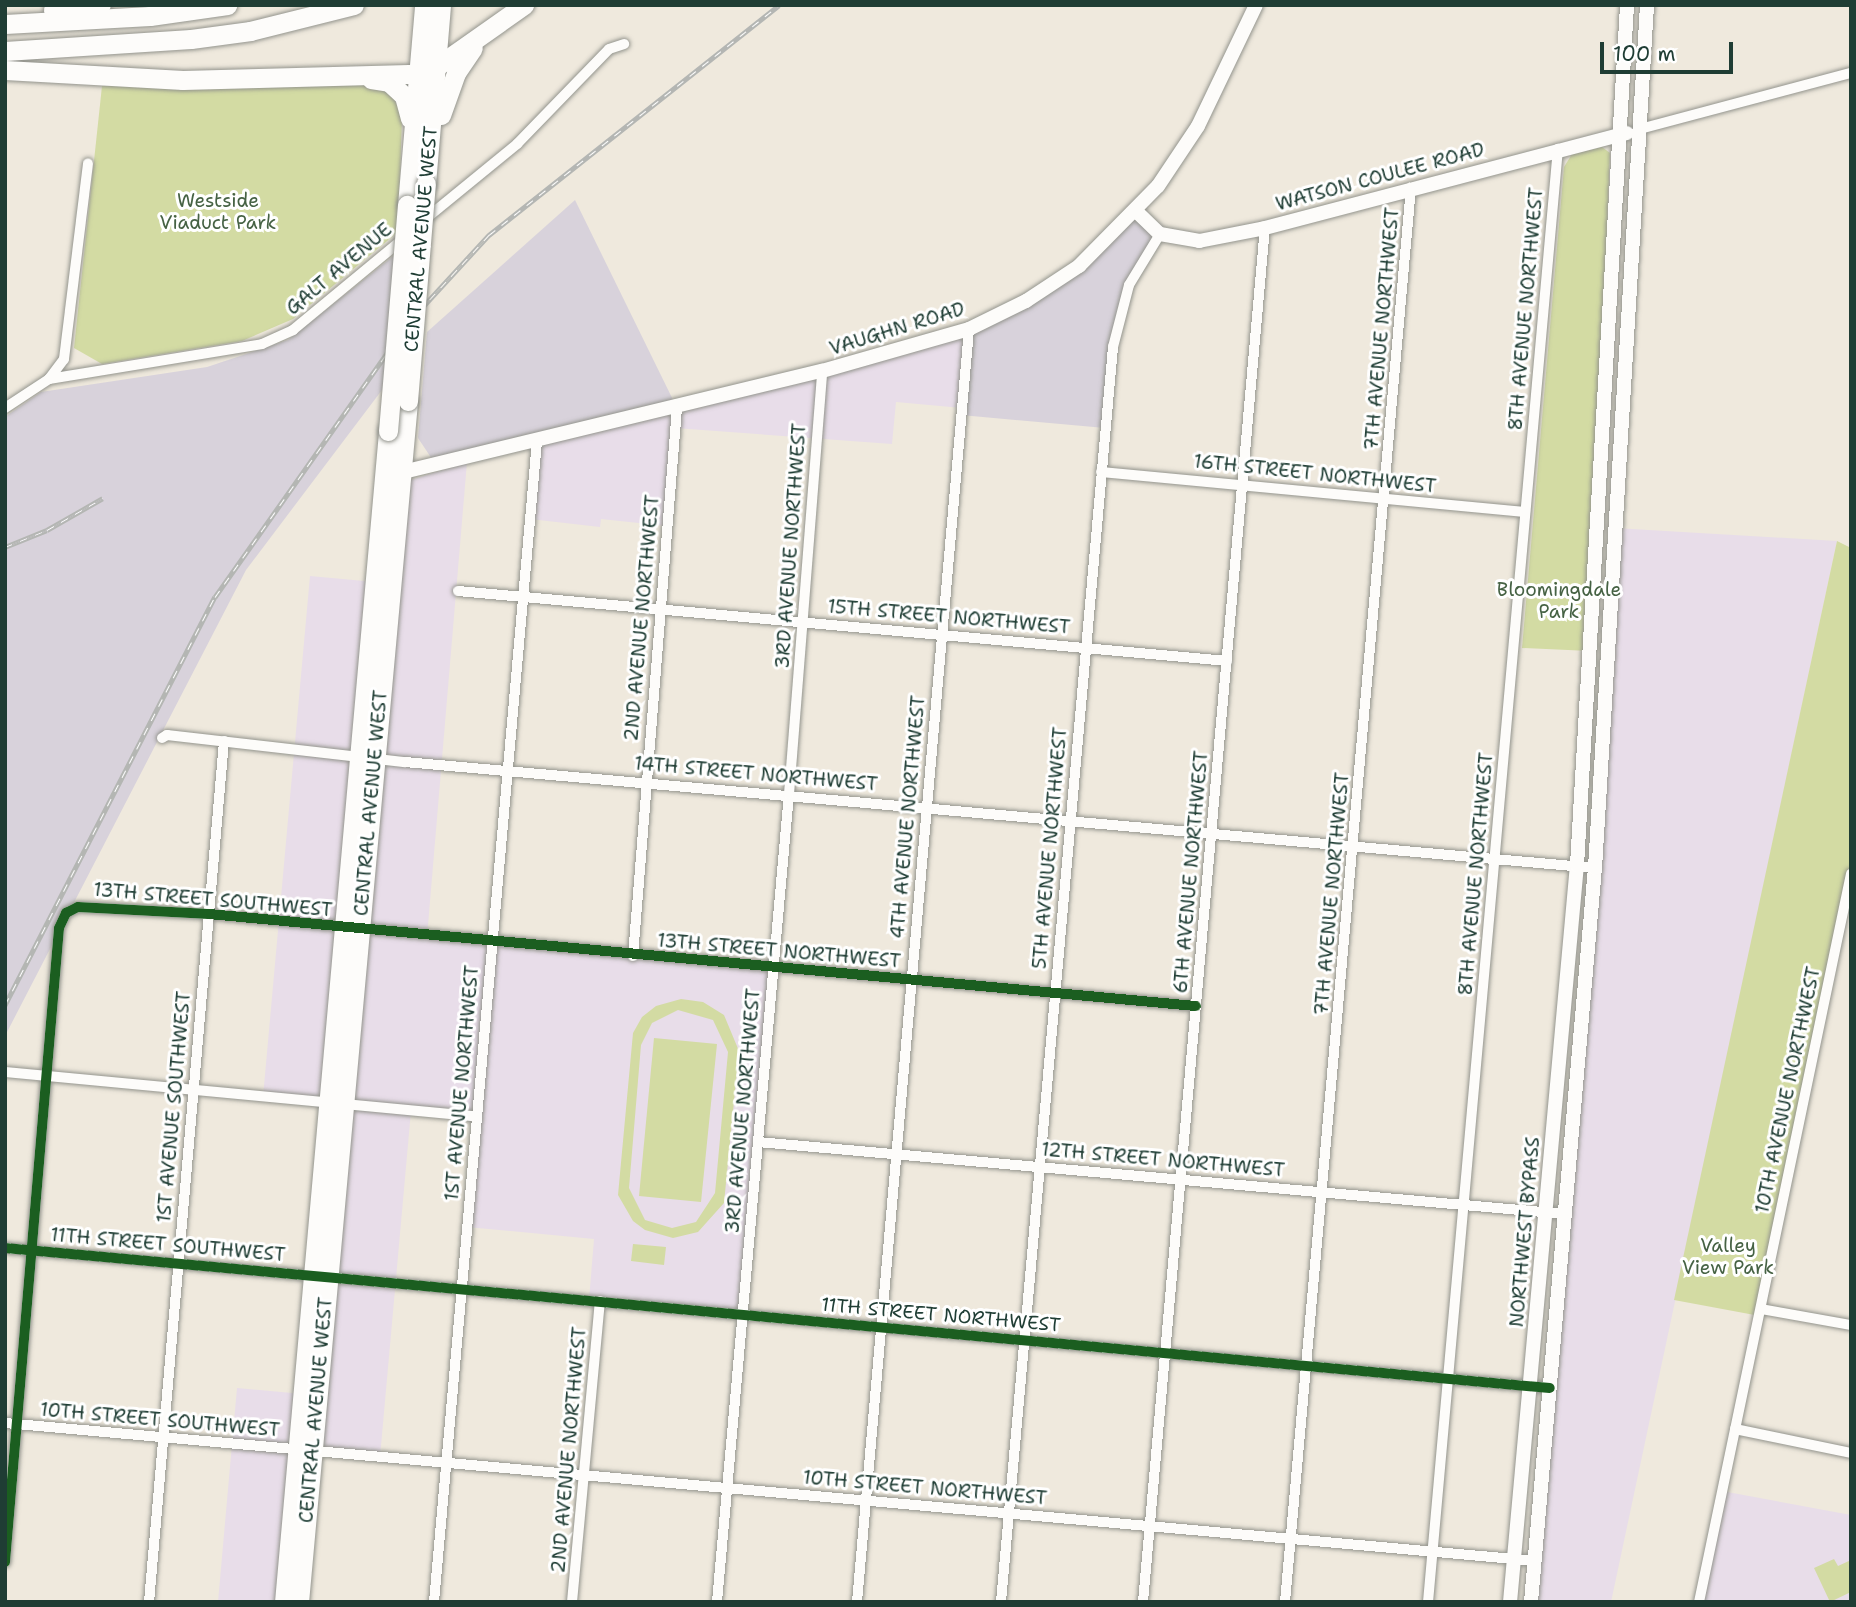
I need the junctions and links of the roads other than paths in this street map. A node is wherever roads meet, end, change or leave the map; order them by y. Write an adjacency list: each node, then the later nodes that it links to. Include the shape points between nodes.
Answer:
1 (101, 5): 9 (highway)
2 (227, 5): 12 (highway, via 150,16)
3 (354, 5): 14 (highway, via 250,31 191,39 77,50)
4 (424, 5): 11 (highway, CENTRAL AVENUE WEST)
5 (524, 5): 10 (highway)
6 (1256, 5): 26 (main road, VAUGHN ROAD, via 1198,126)
7 (1627, 5): 21 (main road, NORTHWEST BYPASS)
8 (1647, 5): 19 (main road, NORTHWEST BYPASS)
9 (5, 13)
10 (507, 17): 16 (highway); 23 (highway, via 470,51 456,73)
11 (434, 20): 16 (highway, CENTRAL AVENUE WEST)
12 (5, 24)
13 (624, 44): 31 (street, GALT AVENUE, via 608,49 517,144 293,330 232,353)
14 (5, 51)
15 (5, 70): 18 (highway, via 183,80)
16 (427, 70): 18 (highway); 20 (highway, CENTRAL AVENUE WEST); 23 (highway, CENTRAL AVENUE WEST)
17 (1851, 73): 19 (street)
18 (353, 76): 20 (highway, via 389,82 404,96)
19 (1640, 129): 21 (main road, WATSON COULEE ROAD); 61 (main road, NORTHWEST BYPASS)
20 (413, 131): 34 (highway, CENTRAL AVENUE WEST, bridge)
21 (1620, 135): 22 (main road, WATSON COULEE ROAD); 60 (main road, NORTHWEST BYPASS)
22 (1559, 149): 25 (main road, WATSON COULEE ROAD); 40 (street, 8TH AVENUE NORTHWEST)
23 (428, 160): 36 (highway, CENTRAL AVENUE WEST, bridge)
24 (88, 163): 31 (street, via 69,343)
25 (1412, 188): 27 (main road, WATSON COULEE ROAD); 39 (street, 7TH AVENUE NORTHWEST)
26 (1137, 212): 28 (main road); 29 (main road, VAUGHN ROAD, via 1080,266 1026,301)
27 (1265, 228): 28 (main road, WATSON COULEE ROAD, via 1199,241); 38 (street, 6TH AVENUE NORTHWEST)
28 (1160, 234): 37 (street, 5TH AVENUE NORTHWEST, via 1129,285 1119,318)
29 (969, 329): 30 (main road, VAUGHN ROAD); 46 (street, 4TH AVENUE NORTHWEST)
30 (822, 371): 33 (main road, VAUGHN ROAD); 45 (street, 3RD AVENUE NORTHWEST)
31 (49, 379): 32 (street)
32 (5, 408)
33 (677, 408): 35 (main road, VAUGHN ROAD); 44 (street, 2ND AVENUE NORTHWEST)
34 (391, 428): 36 (highway, via 395,457); 41 (highway, CENTRAL AVENUE WEST)
35 (537, 442): 36 (main road, VAUGHN ROAD); 43 (street, 1ST AVENUE NORTHWEST)
36 (403, 472): 41 (highway, via 391,490); 51 (highway, CENTRAL AVENUE WEST)
37 (1101, 472): 38 (street, 16TH STREET NORTHWEST); 47 (street, 5TH AVENUE NORTHWEST)
38 (1244, 484): 39 (street, 16TH STREET NORTHWEST); 48 (street, 6TH AVENUE NORTHWEST)
39 (1384, 499): 40 (street, 16TH STREET NORTHWEST); 58 (street, 7TH AVENUE NORTHWEST)
40 (1525, 512): 59 (street, 8TH AVENUE NORTHWEST)
41 (374, 582): 51 (highway, CENTRAL AVENUE WEST)
42 (458, 591): 43 (street, 15TH STREET NORTHWEST)
43 (524, 596): 44 (street, 15TH STREET NORTHWEST); 52 (street, 1ST AVENUE NORTHWEST)
44 (661, 609): 45 (street, 15TH STREET NORTHWEST); 53 (street, 2ND AVENUE NORTHWEST)
45 (803, 620): 46 (street, 15TH STREET NORTHWEST); 54 (street, 3RD AVENUE NORTHWEST)
46 (942, 633): 47 (street, 15TH STREET NORTHWEST); 55 (street, 4TH AVENUE NORTHWEST)
47 (1085, 647): 48 (street, 15TH STREET NORTHWEST); 56 (street, 5TH AVENUE NORTHWEST)
48 (1227, 661): 57 (street, 6TH AVENUE NORTHWEST)
49 (162, 738): 50 (street, 14TH STREET NORTHWEST)
50 (224, 741): 51 (street, 14TH STREET NORTHWEST); 63 (street, 1ST AVENUE SOUTHWEST)
51 (366, 758): 52 (street, 14TH STREET NORTHWEST); 64 (highway, CENTRAL AVENUE WEST)
52 (508, 771): 53 (street, 14TH STREET NORTHWEST); 66 (street, 1ST AVENUE NORTHWEST)
53 (647, 782): 54 (street, 14TH STREET NORTHWEST); 67 (street, 2ND AVENUE NORTHWEST)
54 (789, 794): 55 (street, 14TH STREET NORTHWEST); 68 (street, 3RD AVENUE NORTHWEST)
55 (927, 806): 56 (street, 14TH STREET NORTHWEST); 69 (street, 4TH AVENUE NORTHWEST)
56 (1070, 820): 57 (street, 14TH STREET NORTHWEST); 70 (street, 5TH AVENUE NORTHWEST)
57 (1212, 832): 58 (street, 14TH STREET NORTHWEST); 71 (street, 6TH AVENUE NORTHWEST)
58 (1354, 846): 59 (street, 14TH STREET NORTHWEST); 81 (street, 7TH AVENUE NORTHWEST)
59 (1495, 858): 60 (street, 14TH STREET NORTHWEST); 82 (street, 8TH AVENUE NORTHWEST)
60 (1577, 865): 61 (street, 14TH STREET NORTHWEST); 83 (main road, NORTHWEST BYPASS)
61 (1595, 868): 84 (main road, NORTHWEST BYPASS)
62 (1851, 874): 65 (street, 10TH AVENUE NORTHWEST)
63 (209, 914): 64 (street, 13TH STREET SOUTHWEST); 73 (street, 13TH STREET SOUTHWEST, via 93,905 66,914 60,928); 74 (street, 1ST AVENUE SOUTHWEST)
64 (351, 929): 66 (street, 13TH STREET NORTHWEST); 75 (highway, CENTRAL AVENUE WEST)
65 (1845, 932): 91 (street, 10TH AVENUE NORTHWEST)
66 (492, 943): 67 (street, 13TH STREET NORTHWEST); 76 (street, 1ST AVENUE NORTHWEST)
67 (633, 956): 68 (street, 13TH STREET NORTHWEST)
68 (774, 968): 69 (street, 13TH STREET NORTHWEST); 77 (street, 3RD AVENUE NORTHWEST)
69 (912, 981): 70 (street, 13TH STREET NORTHWEST); 78 (street, 4TH AVENUE NORTHWEST)
70 (1056, 994): 71 (street, 13TH STREET NORTHWEST); 79 (street, 5TH AVENUE NORTHWEST)
71 (1196, 1006): 80 (street, 6TH AVENUE NORTHWEST)
72 (5, 1072): 73 (street)
73 (47, 1074): 74 (street); 86 (street)
74 (193, 1089): 75 (street); 87 (street, 1ST AVENUE SOUTHWEST)
75 (335, 1104): 76 (street); 88 (highway, CENTRAL AVENUE WEST)
76 (477, 1117): 89 (street, 1ST AVENUE NORTHWEST)
77 (758, 1142): 78 (street, 12TH STREET NORTHWEST); 92 (street, 3RD AVENUE NORTHWEST)
78 (896, 1155): 79 (street, 12TH STREET NORTHWEST); 94 (street, 4TH AVENUE NORTHWEST)
79 (1039, 1166): 80 (street, 12TH STREET NORTHWEST); 95 (street, 5TH AVENUE NORTHWEST)
80 (1181, 1178): 81 (street, 12TH STREET NORTHWEST); 96 (street, 6TH AVENUE NORTHWEST)
81 (1322, 1192): 82 (street, 12TH STREET NORTHWEST); 97 (street, 7TH AVENUE NORTHWEST)
82 (1464, 1205): 83 (street, 12TH STREET NORTHWEST); 98 (street, 8TH AVENUE NORTHWEST)
83 (1547, 1213): 84 (street, 12TH STREET NORTHWEST); 99 (main road, NORTHWEST BYPASS)
84 (1564, 1214): 100 (main road, NORTHWEST BYPASS)
85 (5, 1248): 86 (street, 11TH STREET SOUTHWEST)
86 (32, 1250): 87 (street, 11TH STREET SOUTHWEST); 101 (street)
87 (178, 1264): 88 (street, 11TH STREET SOUTHWEST); 103 (street, 1ST AVENUE SOUTHWEST)
88 (321, 1277): 89 (street, 11TH STREET NORTHWEST); 104 (highway, CENTRAL AVENUE WEST)
89 (461, 1290): 90 (street, 11TH STREET NORTHWEST); 106 (street, 1ST AVENUE NORTHWEST)
90 (600, 1301): 92 (street, 11TH STREET NORTHWEST); 107 (street, 2ND AVENUE NORTHWEST)
91 (1761, 1309): 93 (street); 102 (street, 10TH AVENUE NORTHWEST)
92 (743, 1314): 94 (street, 11TH STREET NORTHWEST); 108 (street, 3RD AVENUE NORTHWEST)
93 (1851, 1325)
94 (881, 1327): 95 (street, 11TH STREET NORTHWEST); 109 (street, 4TH AVENUE NORTHWEST)
95 (1024, 1340): 96 (street, 11TH STREET NORTHWEST); 110 (street, 5TH AVENUE NORTHWEST)
96 (1166, 1353): 97 (street, 11TH STREET NORTHWEST); 111 (street, 6TH AVENUE NORTHWEST)
97 (1307, 1366): 98 (street, 11TH STREET NORTHWEST); 112 (street, 7TH AVENUE NORTHWEST)
98 (1447, 1379): 99 (street, 11TH STREET NORTHWEST); 113 (street, 8TH AVENUE NORTHWEST)
99 (1530, 1387): 100 (street, 11TH STREET NORTHWEST); 114 (main road, NORTHWEST BYPASS)
100 (1550, 1388): 115 (main road, NORTHWEST BYPASS)
101 (11, 1424): 103 (street, 10TH STREET SOUTHWEST); 116 (street)
102 (1735, 1429): 105 (street); 130 (street, 10TH AVENUE NORTHWEST)
103 (163, 1438): 104 (street, 10TH STREET SOUTHWEST); 117 (street, 1ST AVENUE SOUTHWEST)
104 (305, 1451): 106 (street, 10TH STREET NORTHWEST); 118 (highway, CENTRAL AVENUE WEST); 119 (highway, CENTRAL AVENUE WEST)
105 (1851, 1453)
106 (446, 1462): 107 (street, 10TH STREET NORTHWEST); 120 (street, 1ST AVENUE NORTHWEST)
107 (584, 1476): 108 (street, 10TH STREET NORTHWEST); 121 (street, 2ND AVENUE NORTHWEST)
108 (727, 1488): 109 (street, 10TH STREET NORTHWEST); 122 (street, 3RD AVENUE NORTHWEST)
109 (866, 1500): 110 (street, 10TH STREET NORTHWEST); 123 (street, 4TH AVENUE NORTHWEST)
110 (1009, 1513): 111 (street, 10TH STREET NORTHWEST); 124 (street, 5TH AVENUE NORTHWEST)
111 (1150, 1526): 112 (street, 10TH STREET NORTHWEST); 125 (street, 6TH AVENUE NORTHWEST)
112 (1290, 1538): 113 (street, 10TH STREET NORTHWEST); 126 (street, 7TH AVENUE NORTHWEST)
113 (1432, 1550): 114 (street, 10TH STREET NORTHWEST); 127 (street, 8TH AVENUE NORTHWEST)
114 (1514, 1559): 115 (street, 10TH STREET NORTHWEST); 128 (main road, NORTHWEST BYPASS)
115 (1535, 1561): 129 (main road, NORTHWEST BYPASS)
116 (5, 1562)
117 (149, 1602)
118 (284, 1602)
119 (299, 1602)
120 (434, 1602)
121 (572, 1602)
122 (717, 1602)
123 (857, 1602)
124 (1001, 1602)
125 (1143, 1602)
126 (1285, 1602)
127 (1428, 1602)
128 (1510, 1602)
129 (1531, 1602)
130 (1699, 1602)

